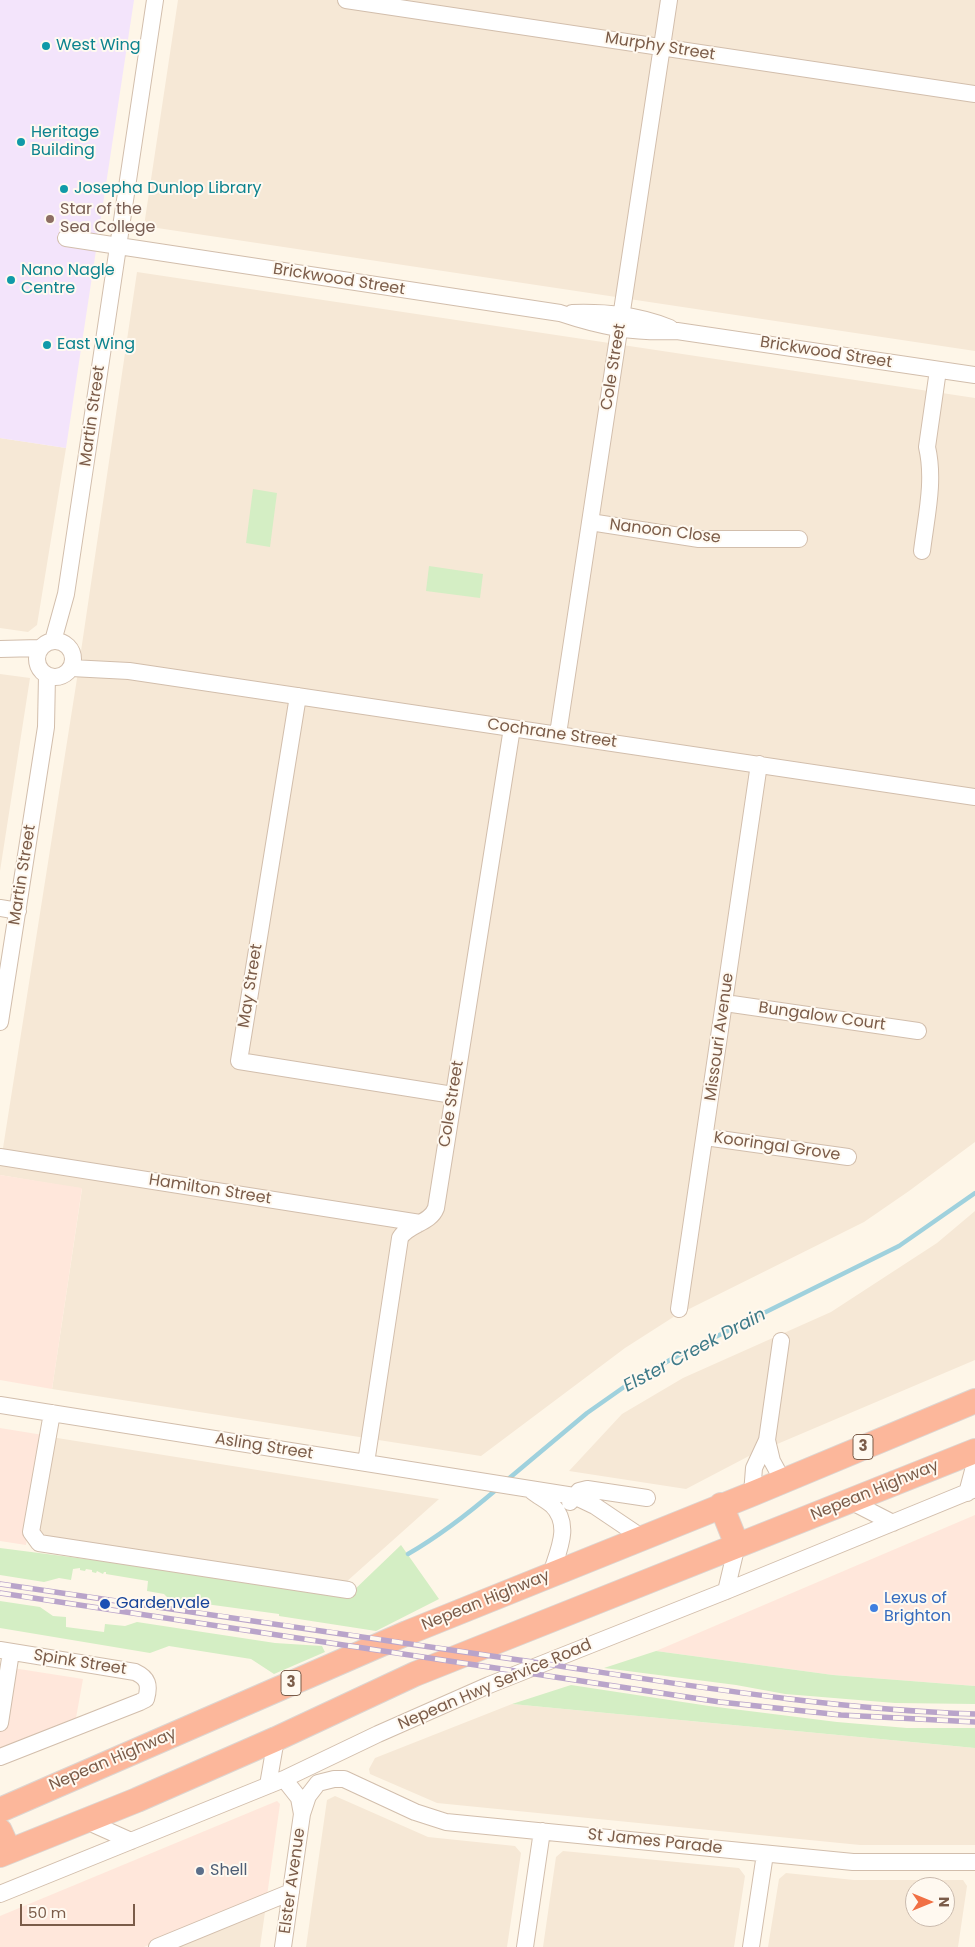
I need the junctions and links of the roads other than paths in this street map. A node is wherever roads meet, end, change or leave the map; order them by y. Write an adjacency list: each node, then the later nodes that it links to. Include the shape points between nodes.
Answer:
1 (155, 0): 7 (street, Martin Street)
2 (346, 0): 4 (street, Murphy Street)
3 (669, 0): 4 (street, Cole Street)
4 (662, 47): 5 (street, Murphy Street); 8 (street, Cole Street)
5 (975, 94)
6 (66, 238): 7 (street, Brickwood Street)
7 (118, 246): 8 (street, Brickwood Street, via 560,313 594,324); 14 (street, Martin Street)
8 (621, 322): 9 (street, Brickwood Street, via 648,332 677,331); 11 (street, Cole Street)
9 (938, 370): 10 (street, Brickwood Street); 13 (street, via 927,447 930,489)
10 (975, 375)
11 (590, 522): 12 (street, Nanoon Close, via 699,539); 21 (street, Cole Street)
12 (799, 540)
13 (922, 551)
14 (66, 594): 16 (street, Martin Street); 17 (street, Martin Street)
15 (0, 650): 16 (street)
16 (44, 657): 17 (street, via 64,642); 17 (street, via 52,677); 19 (street, Martin Street)
17 (69, 661): 18 (street, Cochrane Street); 19 (street, Martin Street)
18 (298, 696): 20 (street, Cochrane Street); 29 (street, May Street, via 238,1061)
19 (46, 727): 25 (street, Martin Street)
20 (512, 728): 21 (street, Cochrane Street); 29 (street, Cole Street)
21 (558, 734): 22 (street, Cochrane Street)
22 (760, 764): 23 (street, Cochrane Street); 26 (street, Missouri Avenue)
23 (975, 797)
24 (0, 908): 25 (street)
25 (18, 911): 27 (street, Martin Street)
26 (725, 1003): 28 (street, Bungalow Court); 30 (street, Missouri Avenue)
27 (0, 1022)
28 (918, 1031)
29 (453, 1095): 33 (street, Cole Street, via 436,1208)
30 (705, 1137): 32 (street, Kooringal Grove); 34 (street, Missouri Avenue)
31 (0, 1157): 33 (street, Hamilton Street)
32 (848, 1157)
33 (420, 1223): 41 (street, Cole Street, via 400,1238)
34 (679, 1309)
35 (780, 1342): 39 (street)
36 (975, 1401): 43 (highway, Nepean Highway / 3)
37 (0, 1405): 38 (street, Asling Street)
38 (52, 1413): 41 (street, Asling Street); 56 (street, via 31,1532 39,1543)
39 (766, 1440): 43 (street); 46 (street, via 754,1468)
40 (975, 1451): 49 (highway, Nepean Highway)
41 (366, 1463): 44 (street, Asling Street)
42 (975, 1463): 45 (street, Nepean Hwy Service Road)
43 (783, 1481): 46 (highway, Nepean Highway / 3)
44 (529, 1489): 47 (street, Asling Street); 51 (street, Asling Street, via 552,1505)
45 (971, 1491): 52 (street, Nepean Hwy Service Road)
46 (752, 1494): 50 (highway, Nepean Highway / 3)
47 (574, 1496): 48 (street, Asling Street, via 587,1489); 51 (street); 53 (street, Asling Street, via 595,1506)
48 (647, 1498)
49 (850, 1501): 52 (street); 54 (highway, Nepean Highway)
50 (721, 1505): 53 (highway, Nepean Highway / 3); 54 (highway)
51 (560, 1518): 55 (street, via 563,1538)
52 (893, 1523): 57 (street, Nepean Hwy Service Road)
53 (641, 1538): 55 (highway, Nepean Highway / 3)
54 (737, 1545): 57 (street); 60 (highway, Nepean Highway, via 416,1674)
55 (551, 1574): 67 (highway, Nepean Highway / 3)
56 (348, 1590)
57 (726, 1591): 61 (street, Nepean Hwy Service Road, via 489,1685)
58 (6, 1651): 59 (street); 62 (street, Spink Street, via 135,1672 148,1682 148,1691 146,1699 140,1702)
59 (0, 1724)
60 (276, 1739): 66 (street); 69 (highway, Nepean Highway)
61 (341, 1751): 63 (street, Nepean Hwy Service Road); 64 (street)
62 (0, 1757)
63 (284, 1779): 66 (street, Nepean Hwy Service Road); 68 (street, Elster Avenue, via 299,1798)
64 (344, 1779): 65 (street, St James Parade); 70 (street, St James Parade, via 431,1819)
65 (326, 1780): 68 (street, Elster Avenue, via 312,1790)
66 (268, 1786): 71 (street, Nepean Hwy Service Road)
67 (0, 1810)
68 (302, 1814): 75 (street, Elster Avenue)
69 (84, 1820): 71 (street); 72 (highway, Nepean Highway)
70 (542, 1831): 73 (street, St James Parade); 79 (street)
71 (131, 1841): 76 (street, Nepean Hwy Service Road)
72 (3, 1845)
73 (765, 1854): 74 (street, St James Parade, via 853,1862); 80 (street)
74 (975, 1862)
75 (291, 1892): 77 (street); 78 (street, Elster Avenue)
76 (0, 1894)
77 (157, 1947)
78 (283, 1947)
79 (524, 1947)
80 (751, 1947)

